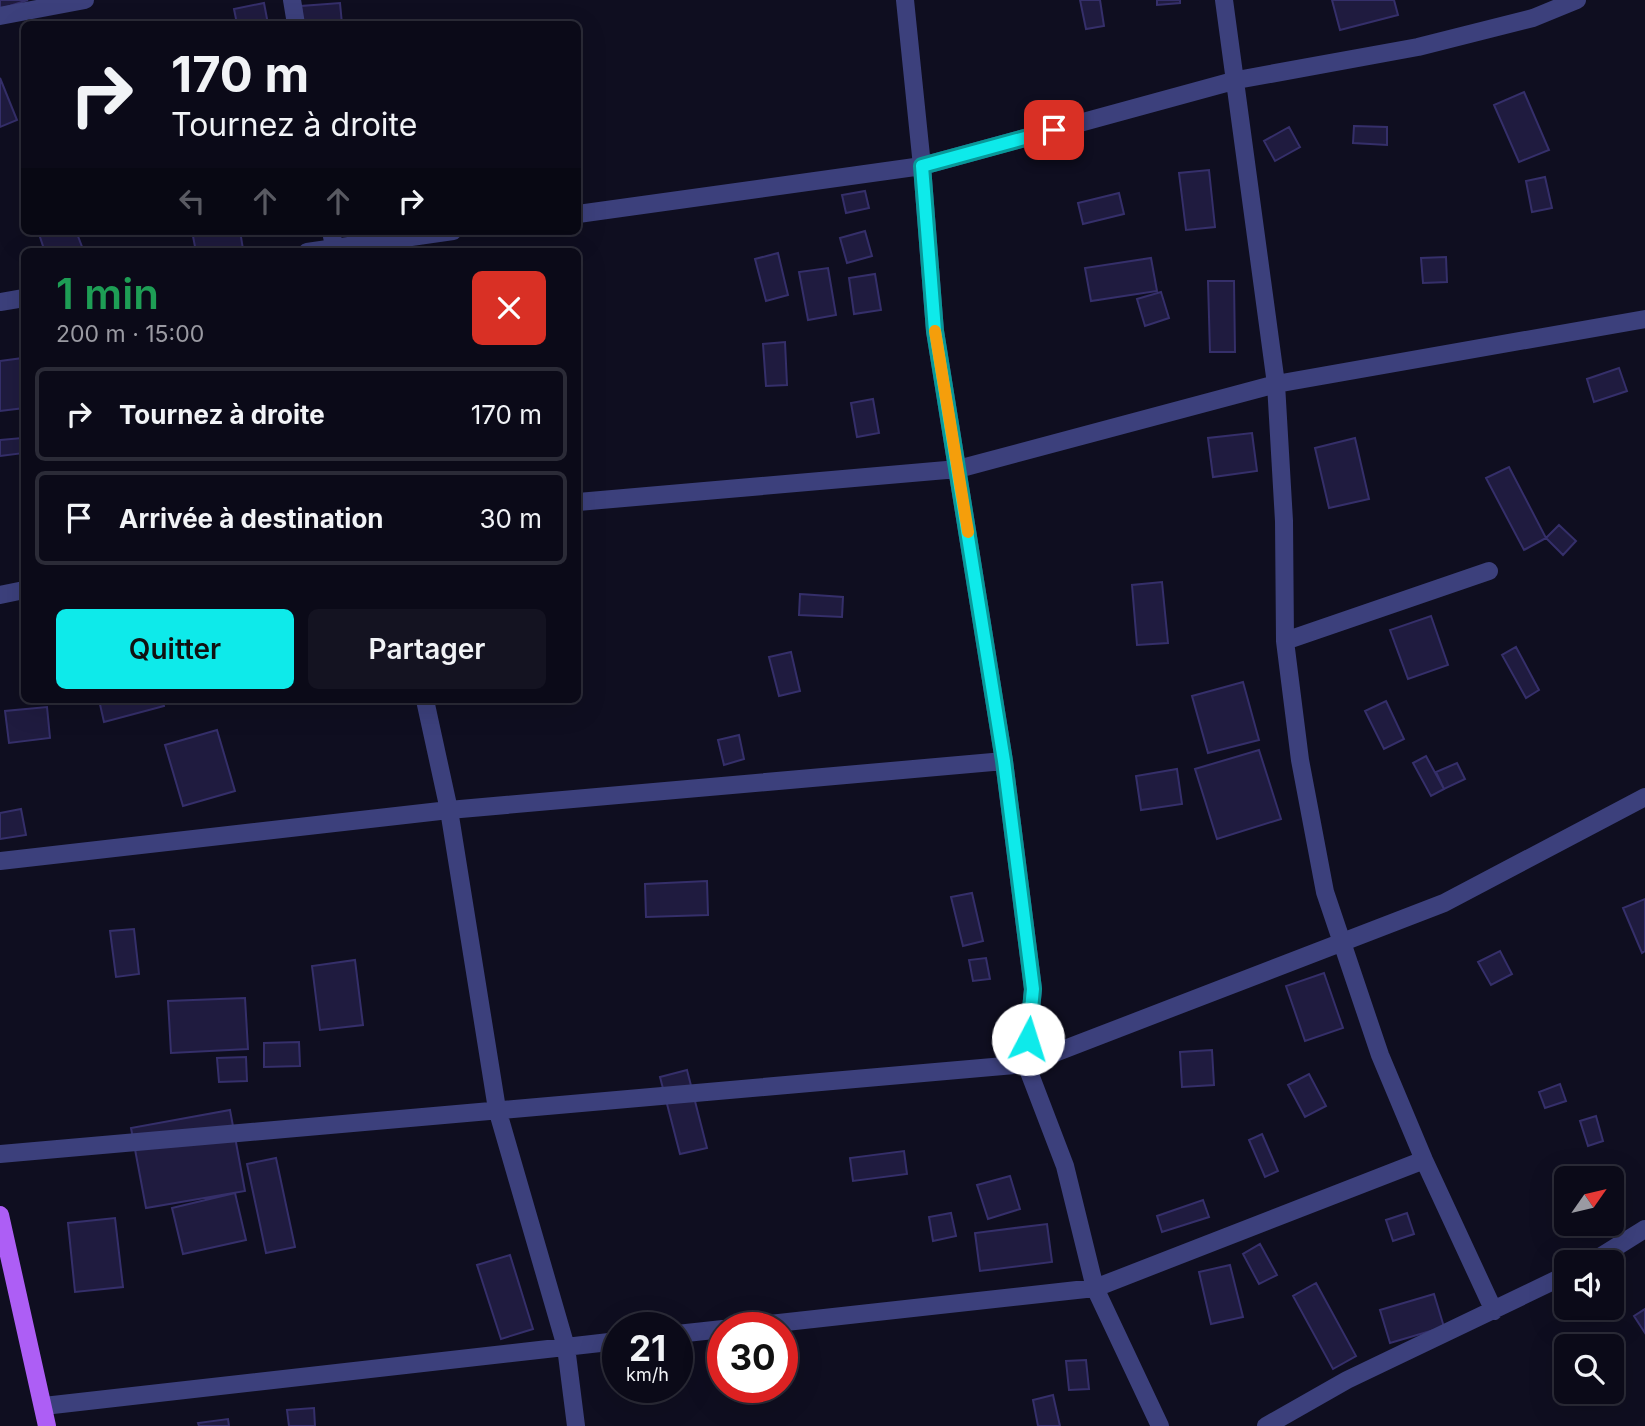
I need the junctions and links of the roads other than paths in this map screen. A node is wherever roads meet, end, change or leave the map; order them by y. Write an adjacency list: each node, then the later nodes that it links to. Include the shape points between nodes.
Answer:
1 (85, 0): 6 (street)
2 (292, 0): 7 (street)
3 (905, 0): 9 (street)
4 (1224, 0): 8 (street)
5 (1577, 0): 8 (street, via 1533,18 1418,47)
6 (0, 16)
7 (296, 21)
8 (1237, 80): 9 (street); 16 (street)
9 (922, 166): 10 (street); 17 (street, via 935,331)
10 (581, 214)
11 (416, 235): 12 (street)
12 (333, 244)
13 (21, 298): 14 (street)
14 (0, 302)
15 (1645, 319): 16 (street)
16 (1276, 384): 17 (street); 22 (street)
17 (958, 469): 18 (street); 24 (street)
18 (581, 502)
19 (1489, 571): 22 (street)
20 (21, 591): 21 (street)
21 (0, 595)
22 (1285, 641): 28 (street, via 1300,760 1325,892)
23 (426, 703): 26 (street)
24 (1004, 761): 26 (street); 29 (street, via 1033,989)
25 (1645, 797): 28 (street, via 1444,903)
26 (449, 810): 27 (street); 30 (street)
27 (0, 861)
28 (1340, 943): 29 (street); 32 (street)
29 (1026, 1064): 30 (street); 37 (street, via 1065,1166)
30 (497, 1109): 31 (street); 41 (street)
31 (0, 1154)
32 (1424, 1160): 37 (street); 38 (street)
33 (0, 1215): 42 (main road)
34 (1645, 1229): 35 (street)
35 (1611, 1250)
36 (1554, 1281): 38 (street)
37 (1094, 1288): 39 (street); 45 (street)
38 (1494, 1311): 46 (street, via 1347,1380)
39 (798, 1321)
40 (602, 1343): 41 (street)
41 (566, 1347): 42 (street); 44 (street)
42 (44, 1406): 43 (main road)
43 (47, 1426)
44 (576, 1426)
45 (1160, 1426)
46 (1266, 1426)

